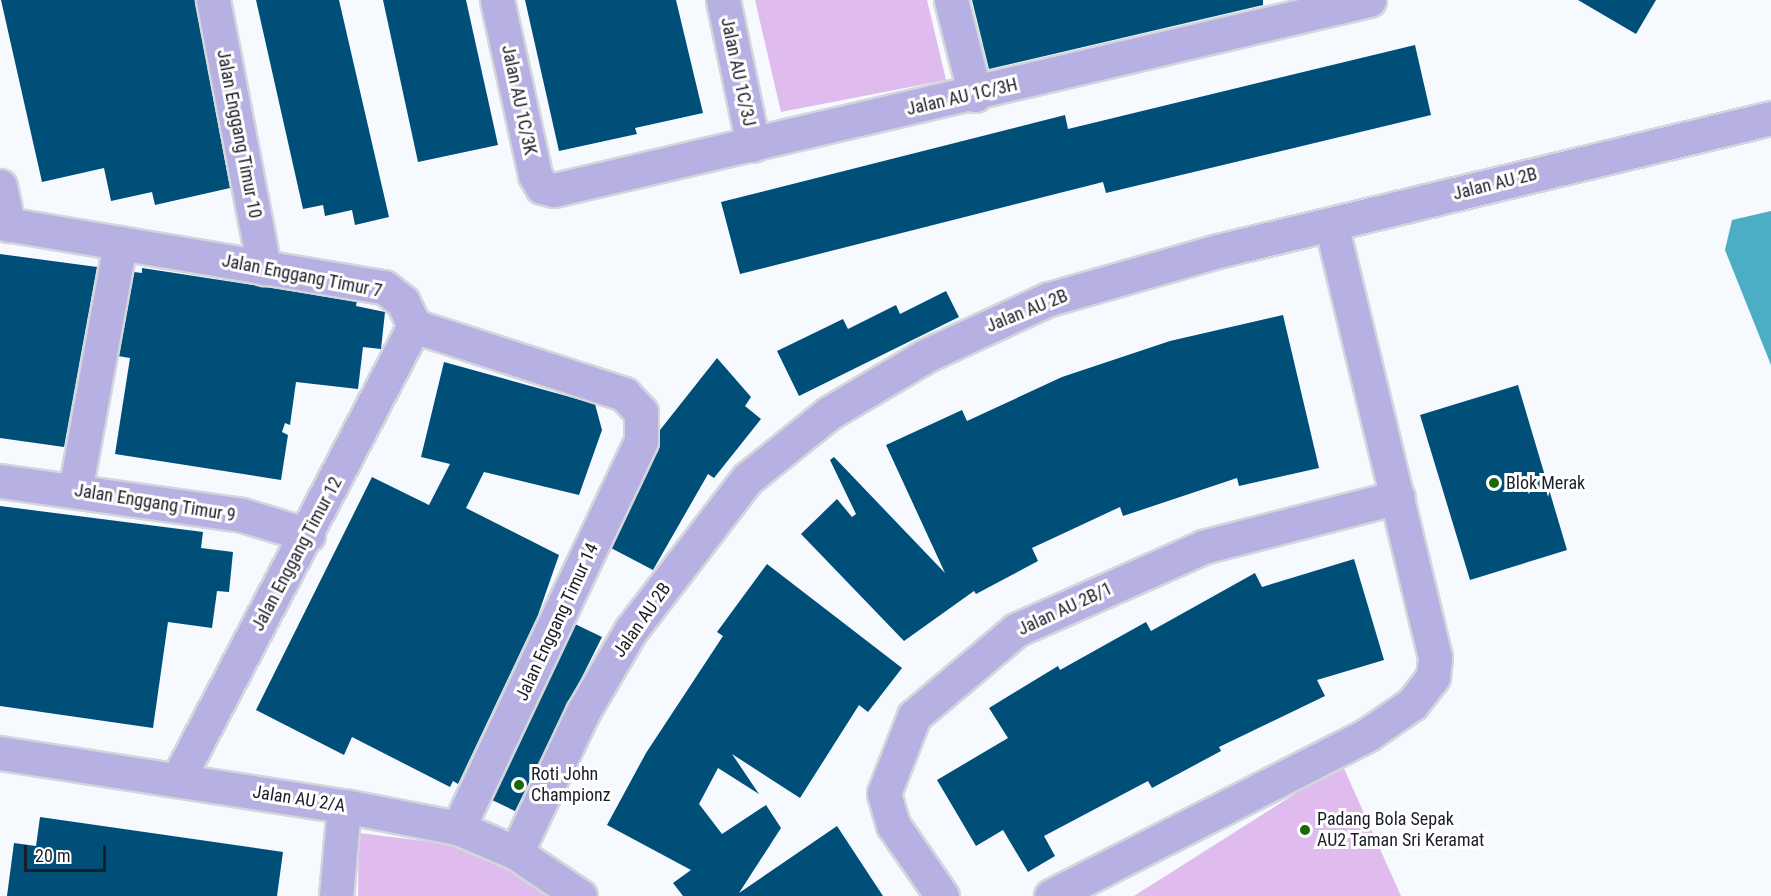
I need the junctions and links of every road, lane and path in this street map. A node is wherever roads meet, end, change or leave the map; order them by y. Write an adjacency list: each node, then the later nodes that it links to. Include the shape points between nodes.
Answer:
1 (213, 0): 14 (street, Jalan Enggang Timur 10)
2 (498, 0): 10 (street, Jalan AU 1C/3K, via 535,175 542,187)
3 (723, 0): 8 (street, Jalan AU 1C/3J)
4 (951, 0): 6 (street)
5 (1369, 0): 6 (street, Jalan AU 1C/3H)
6 (975, 94): 8 (street, Jalan AU 1C/3H)
7 (1771, 118): 12 (street, Jalan AU 2B)
8 (753, 145): 10 (street, Jalan AU 1C/3H)
9 (0, 186): 11 (street)
10 (554, 190)
11 (4, 224): 13 (street, Jalan Enggang Timur 7)
12 (1331, 224): 18 (street); 24 (street, Jalan AU 2B, via 1049,299 927,355 829,413 747,479 631,630 584,712)
13 (120, 243): 14 (street, Jalan Enggang Timur 7); 17 (street)
14 (264, 267): 15 (street, Jalan Enggang Timur 7, via 384,287 404,302)
15 (414, 326): 19 (street, Jalan Enggang Timur 12); 23 (street, Jalan Enggang Timur 14, via 624,394 641,412 641,441)
16 (0, 481): 17 (street, Jalan Enggang Timur 9)
17 (75, 490): 19 (street, Jalan Enggang Timur 9, via 242,515)
18 (1398, 497): 27 (street, Jalan AU 2B/1, via 1203,547 1016,630 914,716 884,793 893,825); 28 (street, via 1435,657 1433,677 1412,704 1367,735)
19 (308, 535): 21 (street, Jalan Enggang Timur 12)
20 (0, 753): 21 (street, Jalan AU 2/A)
21 (178, 779): 22 (street, Jalan AU 2/A)
22 (344, 806): 23 (street, Jalan AU 2/A); 25 (street)
23 (459, 828): 24 (street, Jalan AU 2/A)
24 (516, 853): 26 (street, Jalan AU 2/A)
25 (336, 896)
26 (580, 896)
27 (942, 896)
28 (1051, 896)

